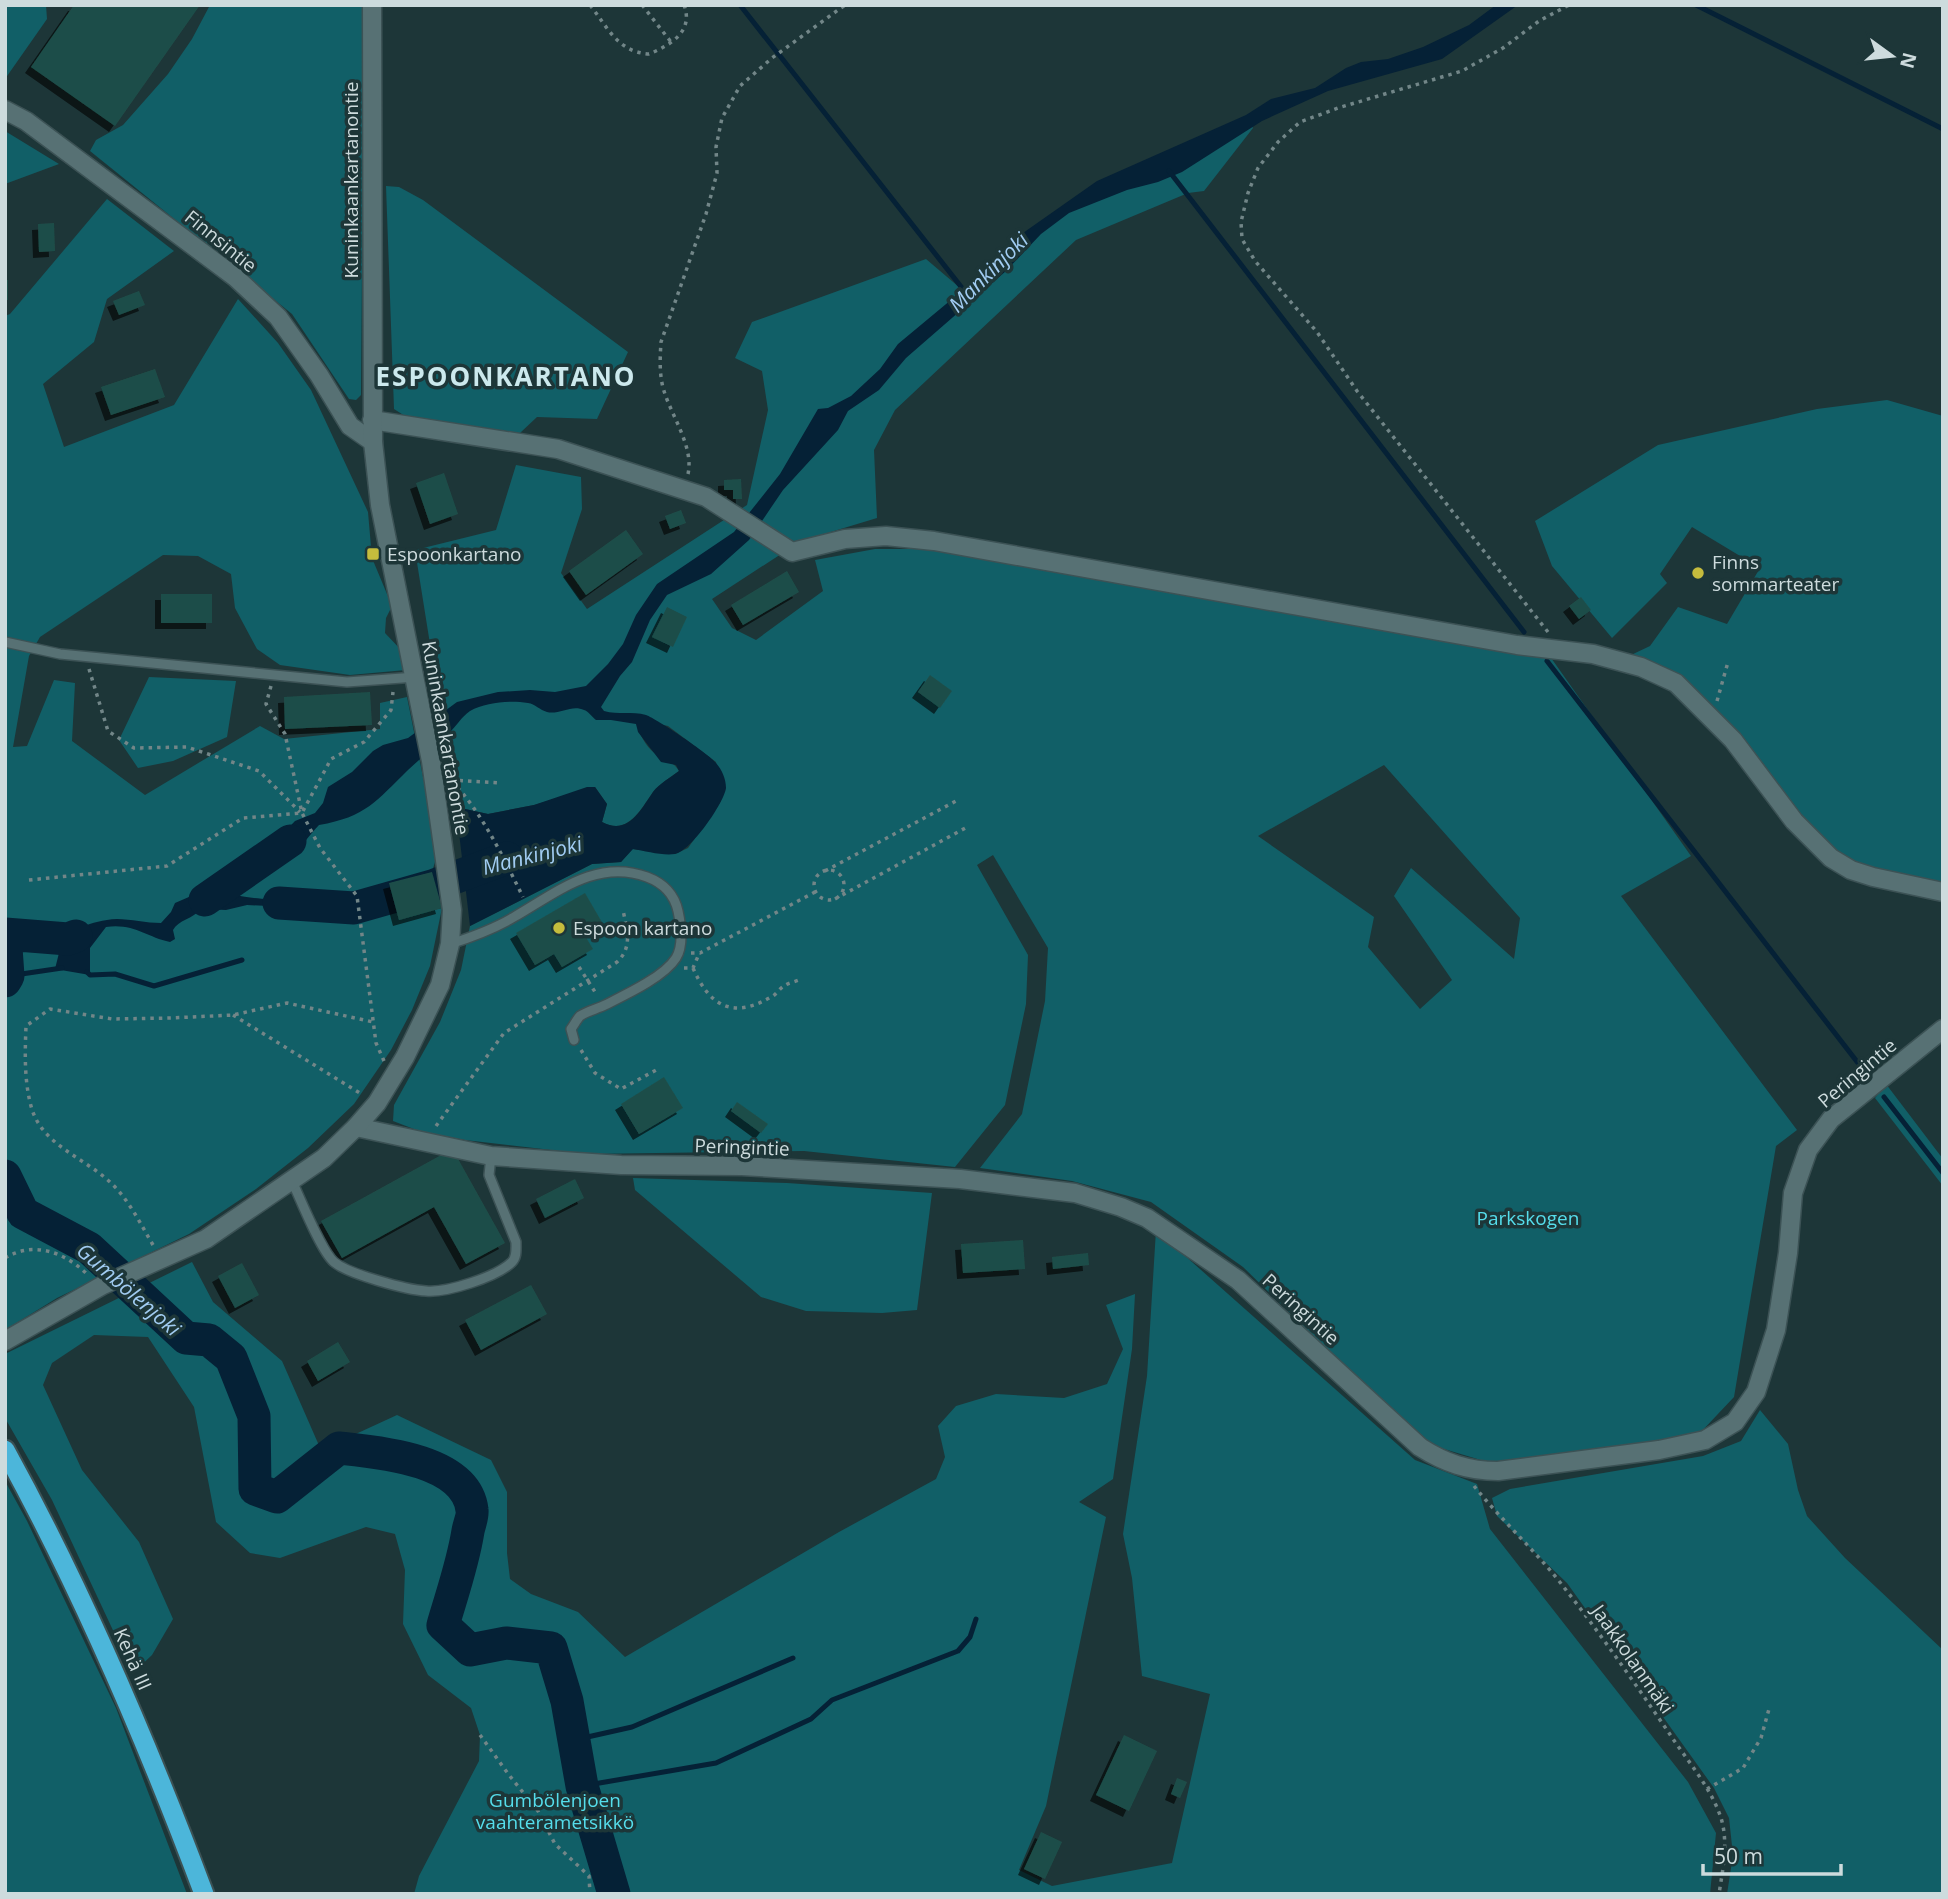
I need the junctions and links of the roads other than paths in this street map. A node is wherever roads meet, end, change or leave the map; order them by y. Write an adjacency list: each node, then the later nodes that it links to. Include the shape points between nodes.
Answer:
1 (372, 5): 3 (street, Kuninkaankartanontie)
2 (5, 110): 4 (street, Finnsintie, via 235,276 278,317 350,426)
3 (372, 420): 4 (street, Kuninkaankartanontie); 7 (street, via 558,449 706,497 792,552 845,539 886,536 934,541 1615,659 1676,683 1732,740 1794,821 1831,858 1873,877)
4 (373, 442): 6 (street, Kuninkaankartanontie, via 380,505)
5 (5, 642): 6 (lane, via 60,654 347,682)
6 (415, 677): 8 (street, Kuninkaankartanontie, via 431,761 442,780 452,910)
7 (1943, 892)
8 (450, 944): 10 (lane, via 513,918 591,874 634,872 657,881 671,892 678,909 678,953 668,967 579,1016 571,1029); 11 (street, Kuninkaankartanontie, via 440,985 422,1025 377,1103)
9 (1943, 1029): 12 (street, Peringintie, via 1831,1119 1808,1150 1793,1193 1776,1330 1756,1392 1735,1422 1705,1440 1659,1450 1499,1471 1460,1467 1420,1447 1238,1280 1147,1218 1121,1207 1075,1194 960,1180)
10 (574, 1040)
11 (356, 1127): 12 (street, Peringintie); 13 (street, Kuninkaankartanontie)
12 (491, 1156): 13 (lane, via 489,1175 516,1242 513,1262 461,1286 427,1292 356,1274 331,1260)
13 (292, 1181): 14 (street, Kuninkaankartanontie, via 206,1239 101,1286)
14 (5, 1340)
15 (5, 1450): 16 (highway, Kehä III, via 52,1536 117,1677)
16 (204, 1894)

